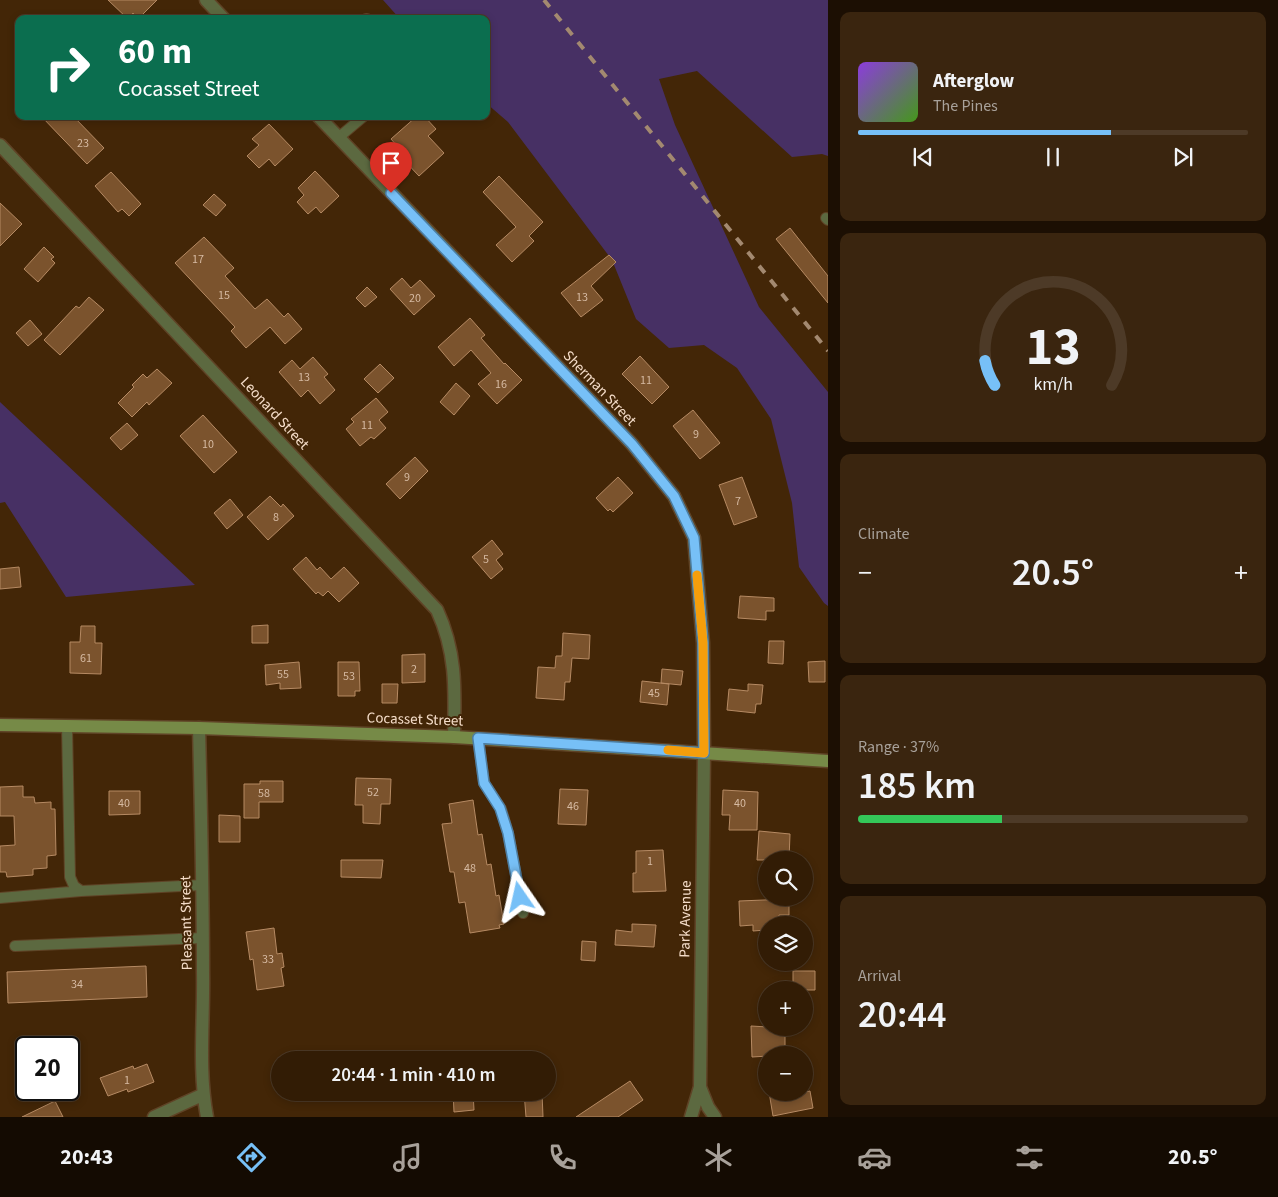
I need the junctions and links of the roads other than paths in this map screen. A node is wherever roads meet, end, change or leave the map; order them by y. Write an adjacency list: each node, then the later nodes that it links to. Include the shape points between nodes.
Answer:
1 (206, 0): 2 (street)
2 (220, 15)
3 (322, 120): 5 (street, Sherman Street)
4 (359, 120): 5 (lane)
5 (338, 138): 12 (street, Sherman Street, via 632,444 674,496 694,538 703,643)
6 (0, 145): 10 (street, Leonard Street, via 437,610 444,625 456,683)
7 (0, 725): 8 (main road, Cocasset Street)
8 (66, 726): 9 (main road, Cocasset Street); 15 (lane, via 70,877 74,886)
9 (200, 728): 10 (main road, Cocasset Street); 14 (street, Pleasant Street)
10 (454, 736): 11 (main road, Cocasset Street)
11 (478, 738): 12 (main road, Cocasset Street); 17 (lane, via 484,783 500,808 508,833)
12 (704, 753): 13 (main road, Cocasset Street); 20 (street, Park Avenue)
13 (828, 761)
14 (202, 885): 15 (lane); 18 (street, Pleasant Street)
15 (82, 891): 16 (lane)
16 (0, 898)
17 (523, 913)
18 (203, 938): 19 (lane); 21 (street, Pleasant Street)
19 (16, 946)
20 (700, 1086): 24 (street, Park Avenue); 25 (street, Park Avenue)
21 (202, 1095): 22 (street); 23 (street, Pleasant Street)
22 (154, 1117)
23 (207, 1117)
24 (692, 1117)
25 (715, 1117)

